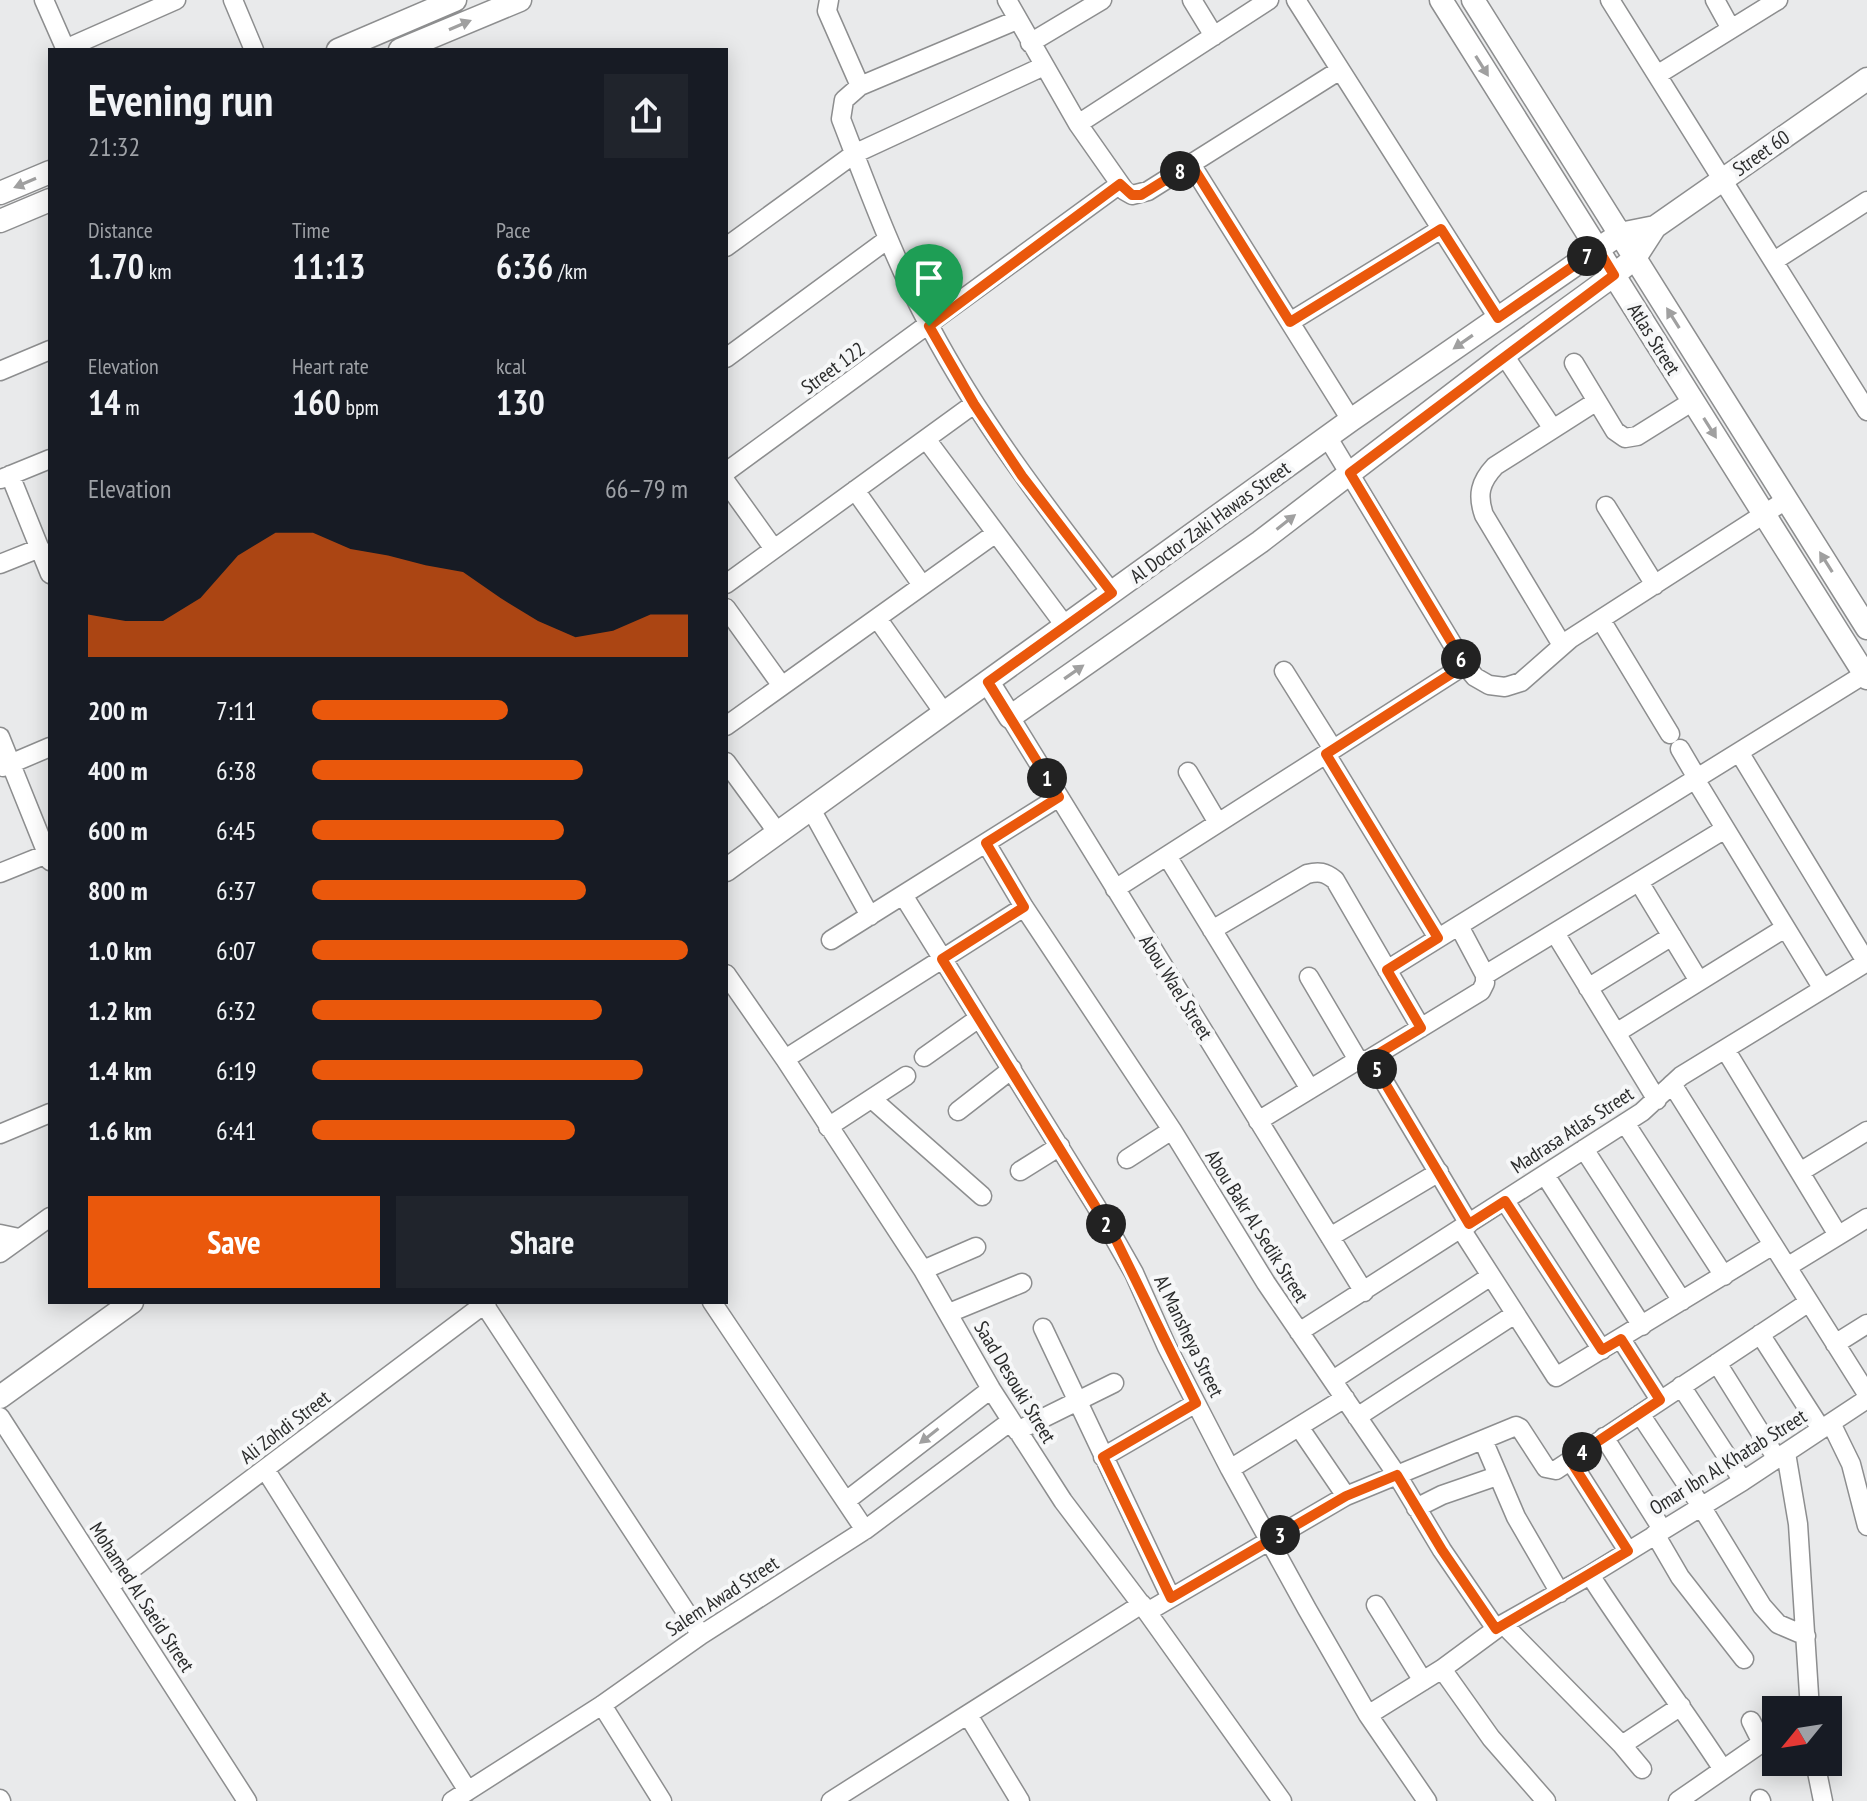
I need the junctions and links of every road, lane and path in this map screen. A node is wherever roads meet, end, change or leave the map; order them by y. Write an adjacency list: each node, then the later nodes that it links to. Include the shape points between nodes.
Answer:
1 (44, 0): 22 (street)
2 (176, 0): 17 (street)
3 (233, 0): 24 (street)
4 (455, 0): 25 (street)
5 (520, 0): 26 (street, one-way to 5)
6 (829, 0): 31 (street, via 827,11)
7 (1007, 0): 18 (street)
8 (1101, 0): 21 (street)
9 (1192, 0): 20 (street)
10 (1269, 0): 20 (street)
11 (1296, 0): 28 (street)
12 (1441, 0): 47 (street, Atlas Street, one-way to 47)
13 (1473, 0): 44 (street, Atlas Street)
14 (1610, 0): 29 (street)
15 (1715, 0): 19 (street)
16 (1778, 0): 19 (street)
17 (139, 8): 23 (street)
18 (1017, 20): 21 (street); 31 (street)
19 (1731, 29): 29 (street)
20 (1214, 36): 32 (street)
21 (1030, 43): 27 (street)
22 (64, 48)
23 (69, 48)
24 (253, 48)
25 (343, 48)
26 (405, 48)
27 (1044, 66): 32 (street); 33 (street)
28 (1340, 70): 34 (street); 43 (street)
29 (1657, 75): 36 (street)
30 (1867, 79): 36 (street, Street 60)
31 (860, 86): 33 (street, via 841,109)
32 (1078, 124): 37 (street)
33 (854, 154): 45 (street); 46 (street)
34 (1191, 164): 37 (street, via 1141,195 1132,195); 52 (street)
35 (48, 173): 38 (street, one-way to 38)
36 (1722, 181): 42 (street, Street 60); 49 (street)
37 (1120, 184): 53 (street, Street 122)
38 (0, 193)
39 (48, 201): 41 (street)
40 (1867, 201): 49 (street)
41 (0, 221)
42 (1655, 227): 44 (street, Street 60); 48 (street, Street 60)
43 (1441, 229): 51 (street); 52 (street)
44 (1620, 234): 47 (street, Al Doctor Zaki Hawas Street); 48 (street, Atlas Street)
45 (888, 239): 53 (street); 56 (street)
46 (728, 246)
47 (1598, 249): 50 (street, Atlas Street); 51 (street, Al Doctor Zaki Hawas Street)
48 (1635, 258): 50 (street); 73 (street, Atlas Street, one-way to 48)
49 (1774, 261): 62 (street)
50 (1614, 275): 55 (street); 60 (street, Atlas Street)
51 (1498, 318): 63 (street, Al Doctor Zaki Hawas Street, one-way to 63)
52 (1290, 322): 63 (street)
53 (929, 326): 61 (street); 68 (street, Street 122)
54 (48, 351): 58 (street)
55 (1504, 355): 64 (street); 69 (street)
56 (728, 357)
57 (1574, 363): 59 (street)
58 (0, 371)
59 (1597, 401): 60 (street, via 1619,436 1631,438); 64 (street)
60 (1693, 401): 75 (street, Atlas Street, one-way to 75)
61 (974, 404): 66 (street); 84 (street)
62 (1867, 411)
63 (1351, 420): 65 (street, Al Doctor Zaki Hawas Street)
64 (1553, 429): 90 (street, via 1495,466 1485,476 1479,502)
65 (1328, 438): 69 (street); 84 (street, Al Doctor Zaki Hawas Street)
66 (926, 439): 72 (street); 76 (street)
67 (48, 460): 70 (street)
68 (728, 471)
69 (1350, 473): 91 (street); 97 (street, one-way to 69)
70 (5, 477): 77 (street)
71 (728, 485): 78 (street)
72 (855, 490): 78 (street); 82 (street)
73 (1786, 500): 75 (street); 89 (street, Atlas Street, one-way to 73)
74 (1606, 506): 83 (street)
75 (1764, 514): 83 (street); 93 (street, Atlas Street)
76 (996, 533): 82 (street); 88 (street)
77 (40, 548): 79 (street); 80 (street)
78 (774, 549): 81 (street)
79 (0, 564)
80 (48, 569)
81 (728, 583)
82 (922, 585): 86 (street)
83 (1655, 585): 87 (street)
84 (1112, 593): 88 (street, Al Doctor Zaki Hawas Street)
85 (728, 611): 95 (street)
86 (877, 618): 95 (street); 96 (street)
87 (1601, 620): 90 (street); 106 (street)
88 (1066, 627): 94 (street, Al Doctor Zaki Hawas Street)
89 (1867, 628)
90 (1562, 645): 91 (street, via 1521,682 1505,687 1489,685)
91 (1465, 665): 101 (street)
92 (1284, 671): 101 (street)
93 (1866, 676): 102 (street)
94 (988, 682): 96 (street, Al Doctor Zaki Hawas Street); 97 (street, Abou Wael Street)
95 (782, 686): 98 (street)
96 (944, 713): 108 (street, Al Doctor Zaki Hawas Street)
97 (1010, 717): 107 (street, Abou Wael Street)
98 (728, 725)
99 (0, 737): 104 (street)
100 (48, 748): 104 (street)
101 (1329, 751): 109 (street); 127 (street)
102 (1739, 752): 106 (street); 130 (street)
103 (728, 765): 111 (street)
104 (5, 766): 114 (street)
105 (1188, 772): 109 (street)
106 (1696, 779): 110 (street); 122 (street)
107 (1059, 797): 112 (street); 118 (street, Abou Wael Street)
108 (811, 809): 111 (street, Al Doctor Zaki Hawas Street); 121 (street)
109 (1218, 823): 113 (street)
110 (1725, 829): 117 (street); 123 (street)
111 (778, 833): 115 (street, Al Doctor Zaki Hawas Street)
112 (986, 843): 119 (street); 120 (street, Abou Bakr Al Sedik Street)
113 (1167, 856): 118 (street); 124 (street)
114 (48, 858): 116 (street)
115 (728, 869)
116 (0, 873)
117 (1639, 882): 125 (street); 126 (street)
118 (1115, 889): 153 (street, Abou Wael Street)
119 (903, 895): 121 (street); 129 (street, Al Mansheya Street)
120 (1024, 907): 129 (street); 156 (street, Abou Bakr Al Sedik Street)
121 (870, 916): 128 (street)
122 (1459, 926): 127 (street); 132 (street)
123 (1785, 928): 135 (street); 137 (street)
124 (1212, 930): 131 (street, via 1317,871 1335,880); 148 (street)
125 (1555, 933): 132 (street); 136 (street)
126 (1672, 936): 135 (street); 136 (street)
127 (1438, 938): 131 (street)
128 (831, 940)
129 (942, 959): 138 (street, Al Mansheya Street); 143 (street)
130 (1867, 962): 137 (street, Madrasa Atlas Street)
131 (1387, 970): 139 (street)
132 (1485, 975): 139 (street, via 1481,991)
133 (728, 977): 143 (street, Saad Desouki Street)
134 (1309, 977): 144 (street)
135 (1699, 981): 140 (street)
136 (1588, 988): 140 (street)
137 (1823, 989): 141 (street, Madrasa Atlas Street)
138 (979, 1018): 142 (street); 145 (street, Al Mansheya Street)
139 (1421, 1028): 144 (street)
140 (1616, 1033): 150 (street)
141 (1725, 1049): 147 (street, Madrasa Atlas Street); 164 (street)
142 (924, 1057)
143 (785, 1059): 155 (street, Saad Desouki Street)
144 (1363, 1060): 148 (street); 163 (street, via 1376,1068)
145 (1012, 1069): 151 (street); 159 (street, Al Mansheya Street)
146 (906, 1076): 149 (street)
147 (1672, 1084): 150 (street, Madrasa Atlas Street); 175 (street)
148 (1310, 1089): 153 (street)
149 (872, 1099): 155 (street); 166 (street)
150 (1657, 1100): 154 (street, Madrasa Atlas Street)
151 (958, 1111)
152 (48, 1114): 158 (street)
153 (1258, 1121): 173 (street, Abou Wael Street)
154 (1625, 1123): 160 (street, Madrasa Atlas Street); 181 (street)
155 (828, 1127): 179 (street, Saad Desouki Street)
156 (1172, 1130): 161 (street); 195 (street, Abou Bakr Al Sedik Street)
157 (1867, 1131): 164 (street)
158 (0, 1134)
159 (1060, 1146): 162 (street); 210 (street, Al Mansheya Street, via 1134,1273)
160 (1584, 1149): 165 (street, Madrasa Atlas Street); 184 (street)
161 (1127, 1159)
162 (1020, 1171)
163 (1439, 1172): 170 (street); 173 (street)
164 (1800, 1172): 172 (street)
165 (1545, 1175): 167 (street, Madrasa Atlas Street); 193 (street)
166 (982, 1196)
167 (1505, 1201): 170 (street, Madrasa Atlas Street); 199 (street)
168 (48, 1218): 174 (street)
169 (1867, 1218): 172 (street)
170 (1465, 1227): 180 (street); 183 (street, Madrasa Atlas Street)
171 (0, 1234): 174 (street)
172 (1838, 1235): 178 (street)
173 (1330, 1237): 183 (street, Abou Wael Street)
174 (19, 1238): 177 (street)
175 (1773, 1245): 178 (street); 181 (street)
176 (976, 1247): 179 (street)
177 (0, 1253)
178 (1787, 1267): 185 (street)
179 (923, 1270): 190 (street, Saad Desouki Street)
180 (1491, 1276): 191 (street); 201 (street)
181 (1724, 1276): 184 (street)
182 (1022, 1283): 190 (street)
183 (1364, 1292): 195 (street, Madrasa Atlas Street)
184 (1682, 1301): 193 (street)
185 (1809, 1302): 196 (street); 198 (street)
186 (129, 1304): 205 (street)
187 (485, 1304): 222 (street, Ali Zohdi Street)
188 (487, 1304): 243 (street)
189 (713, 1304): 228 (street)
190 (949, 1313): 204 (street, Saad Desouki Street)
191 (1515, 1314): 199 (street, via 1556,1377); 213 (street)
192 (1867, 1324): 198 (street)
193 (1642, 1326): 197 (street)
194 (1043, 1328): 209 (street)
195 (1299, 1332): 201 (street, Abou Bakr Al Sedik Street)
196 (1760, 1334): 200 (street); 215 (street)
197 (1621, 1339): 199 (street); 208 (street)
198 (1835, 1344): 206 (street)
199 (1602, 1350)
200 (1717, 1363): 203 (street); 219 (street)
201 (1333, 1380): 207 (street, Abou Bakr Al Sedik Street)
202 (1114, 1383): 209 (street, Salem Awad Street)
203 (1681, 1386): 208 (street); 226 (street)
204 (991, 1389): 214 (street, Saad Desouki Street); 228 (street, one-way to 228)
205 (0, 1397)
206 (1867, 1397): 215 (street, Omar Ibn Al Khatab Street)
207 (1345, 1398): 213 (street, Abou Bakr Al Sedik Street); 216 (street)
208 (1660, 1400): 211 (street)
209 (1077, 1403): 214 (street, Salem Awad Street); 220 (street)
210 (1196, 1403): 220 (street); 223 (street, Al Mansheya Street)
211 (1640, 1414): 217 (street); 229 (street)
212 (0, 1417): 237 (street, Mohamed Al Saeid Street)
213 (1357, 1417): 224 (street, Abou Bakr Al Sedik Street)
214 (1014, 1426): 232 (street, Salem Awad Street); 241 (street, Saad Desouki Street)
215 (1826, 1426): 219 (street, Omar Ibn Al Khatab Street); 231 (street, via 1851,1464)
216 (1299, 1427): 223 (street); 227 (street)
217 (1604, 1437): 221 (street); 233 (street)
218 (1483, 1440): 221 (street, via 1518,1427 1546,1468 1556,1470); 224 (street); 225 (street)
219 (1781, 1456): 226 (street, Omar Ibn Al Khatab Street); 244 (street, via 1798,1524)
220 (1103, 1457): 239 (street)
221 (1570, 1460): 235 (street)
222 (265, 1469): 237 (street, Ali Zohdi Street); 260 (street)
223 (1230, 1469): 234 (street, Al Mansheya Street)
224 (1397, 1475): 227 (street); 230 (street, Abou Bakr Al Sedik Street)
225 (1497, 1476): 230 (street); 238 (street)
226 (1743, 1481): 229 (street, Omar Ibn Al Khatab Street)
227 (1346, 1496): 234 (street)
228 (846, 1501): 232 (street)
229 (1701, 1506): 233 (street, Omar Ibn Al Khatab Street); 244 (street, via 1771,1618)
230 (1416, 1508): 242 (street, Abou Bakr Al Sedik Street)
231 (1867, 1526)
232 (865, 1530): 243 (street, Salem Awad Street)
233 (1659, 1532): 235 (street, Omar Ibn Al Khatab Street); 245 (street, via 1680,1577)
234 (1270, 1541): 239 (street); 252 (street, Al Mansheya Street)
235 (1628, 1551): 236 (street, Omar Ibn Al Khatab Street)
236 (1590, 1575): 238 (street, Omar Ibn Al Khatab Street); 250 (street)
237 (109, 1586): 261 (street, Mohamed Al Saeid Street)
238 (1560, 1593): 242 (street, Omar Ibn Al Khatab Street)
239 (1171, 1598): 241 (street)
240 (1376, 1605): 247 (street)
241 (1144, 1608): 251 (street); 265 (street, Saad Desouki Street)
242 (1499, 1626): 246 (street, Omar Ibn Al Khatab Street); 256 (street, Abou Bakr Al Sedik Street)
243 (701, 1635): 249 (street, Salem Awad Street)
244 (1806, 1636): 248 (street)
245 (1744, 1659)
246 (1442, 1669): 247 (street, Omar Ibn Al Khatab Street); 267 (street, via 1491,1738)
247 (1423, 1681): 252 (street, Omar Ibn Al Khatab Street)
248 (1809, 1696)
249 (602, 1705): 260 (street, Salem Awad Street); 262 (street)
250 (1681, 1706): 256 (street); 257 (street)
251 (968, 1715): 263 (street); 264 (street)
252 (1368, 1715): 266 (street, Al Mansheya Street)
253 (1751, 1721): 254 (street)
254 (1762, 1731)
255 (1762, 1742): 257 (street)
256 (1622, 1745): 258 (street, Abou Bakr Al Sedik Street)
257 (1722, 1768): 268 (street)
258 (1642, 1769)
259 (1818, 1776): 269 (street)
260 (460, 1796)
261 (247, 1801)
262 (662, 1801)
263 (831, 1801)
264 (1020, 1801)
265 (1282, 1801)
266 (1427, 1801)
267 (1546, 1801)
268 (1678, 1801)
269 (1823, 1801)

